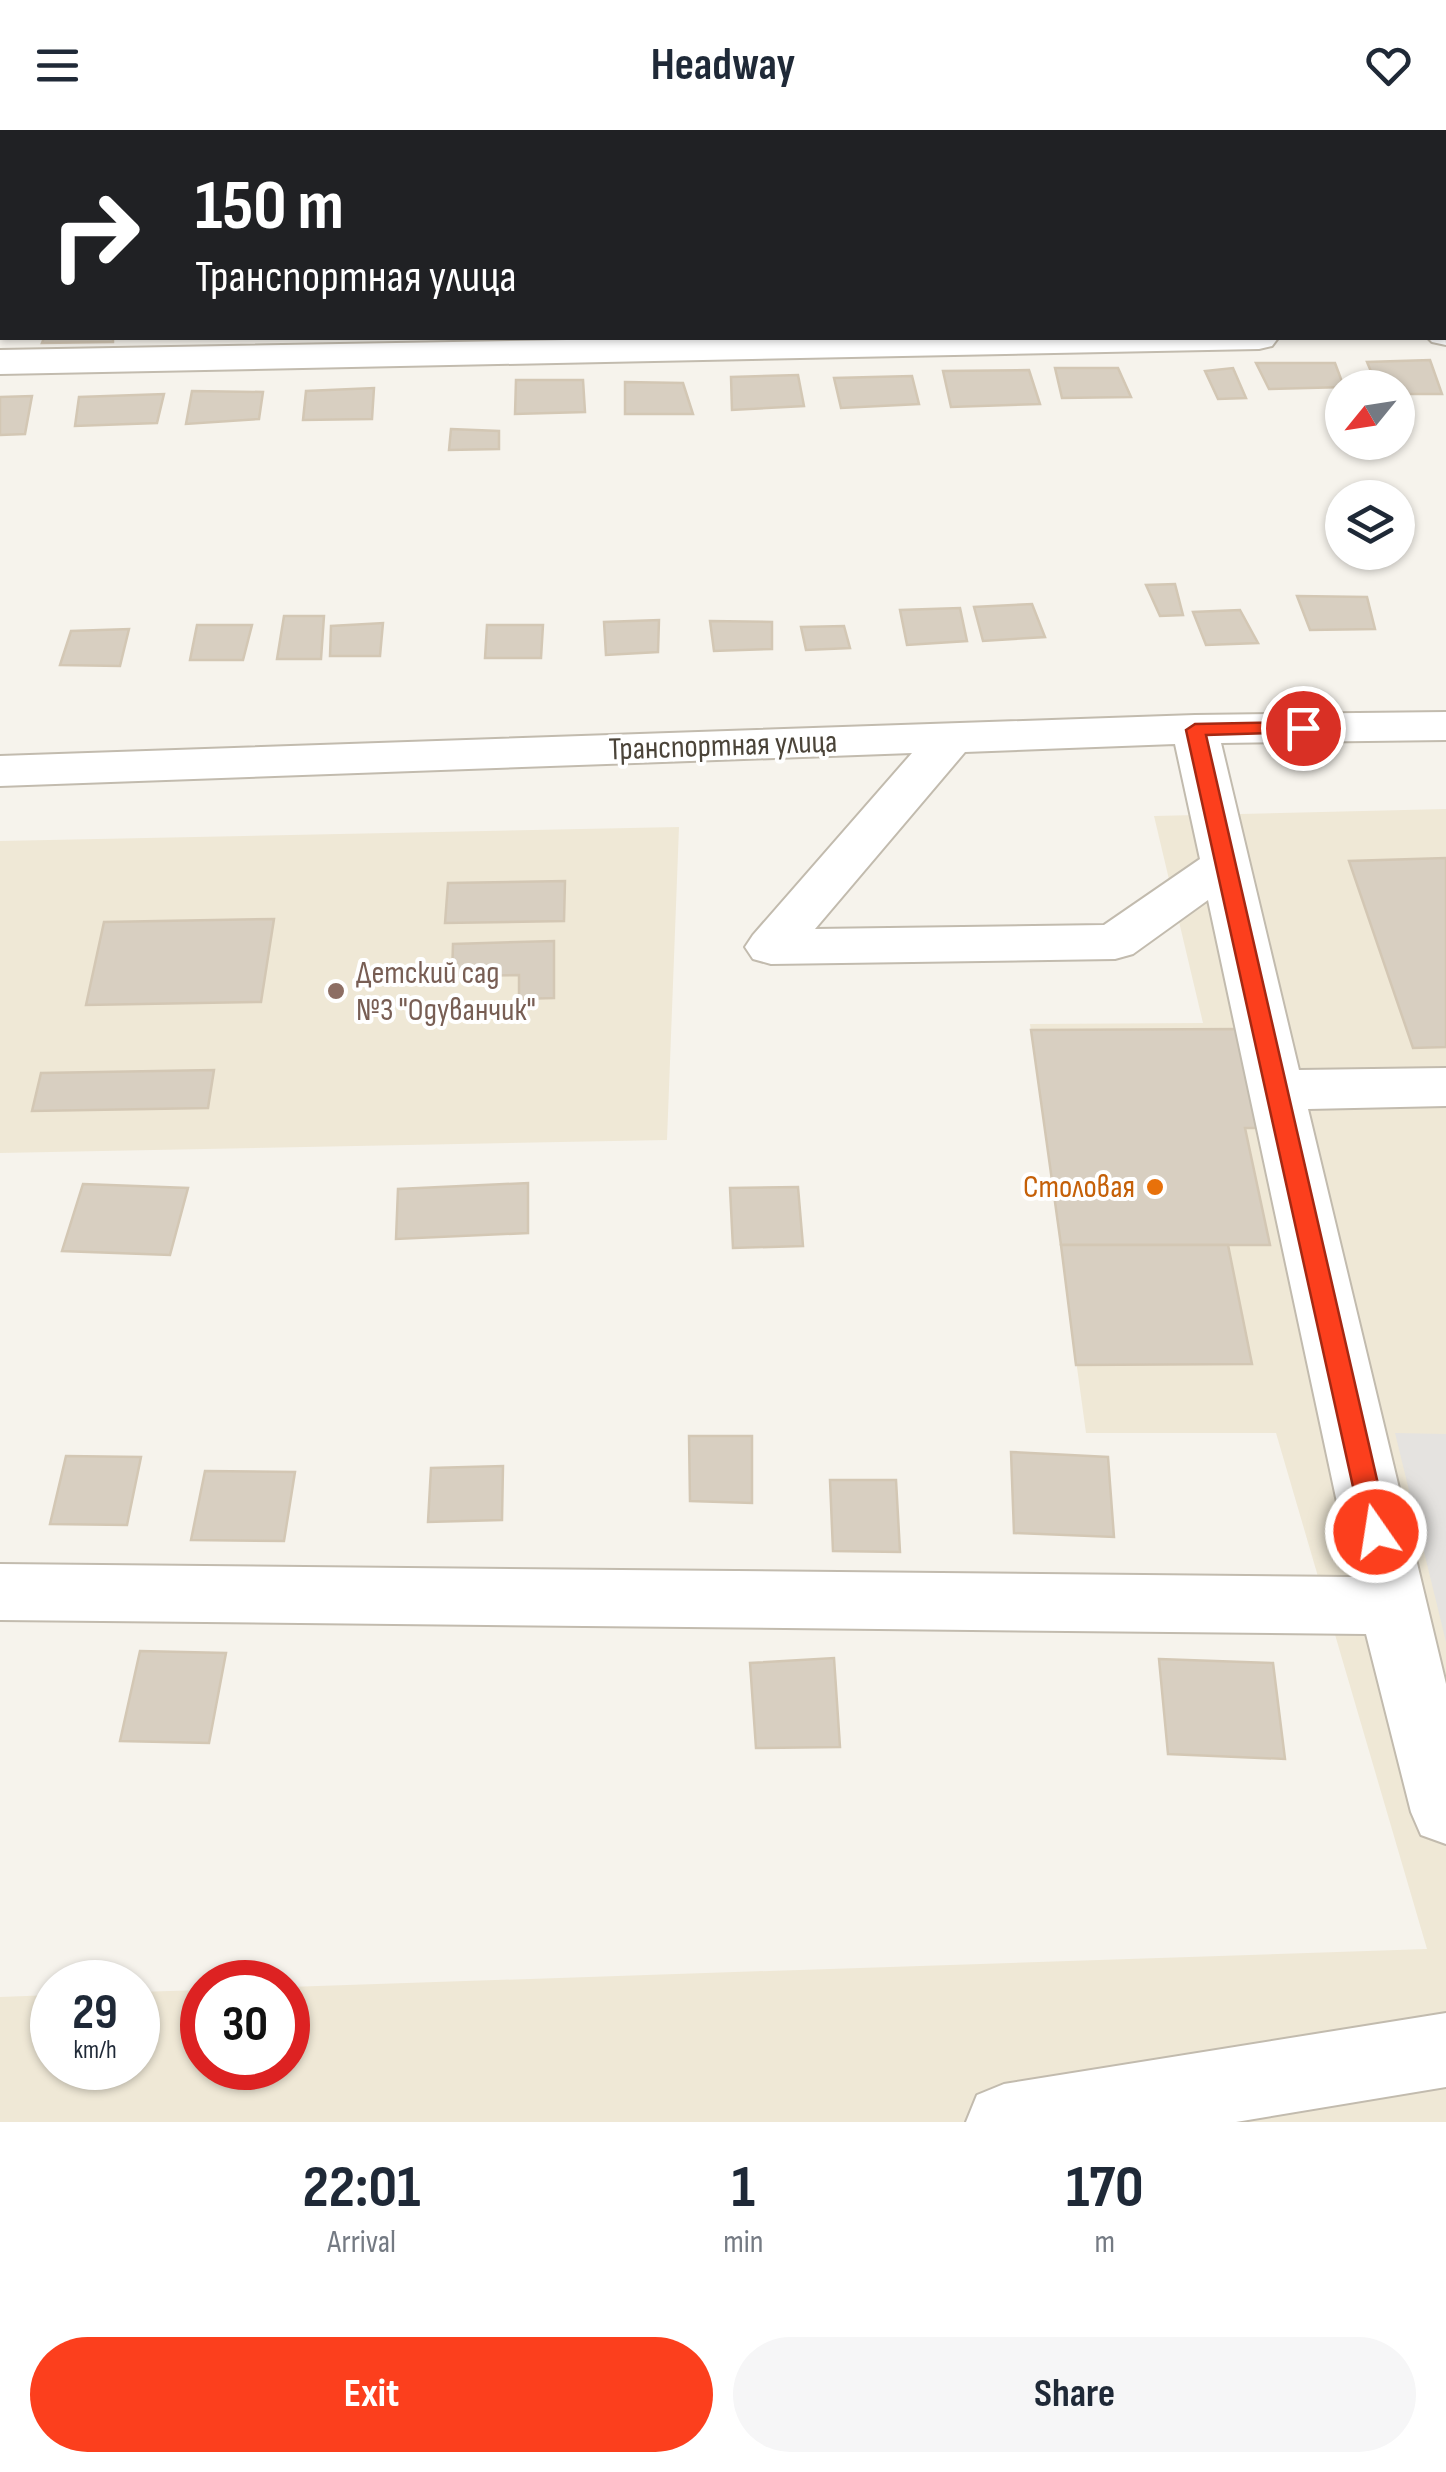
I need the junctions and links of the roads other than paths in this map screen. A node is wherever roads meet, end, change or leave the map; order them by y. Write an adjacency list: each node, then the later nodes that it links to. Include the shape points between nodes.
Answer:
1 (1153, 340): 2 (street)
2 (0, 362)
3 (1446, 726): 4 (street, Транспортная улица)
4 (1195, 730): 5 (street, Транспортная улица); 7 (street)
5 (952, 738): 6 (street, Транспортная улица); 7 (street, via 771,946 1115,942)
6 (0, 771)
7 (1226, 864): 9 (street)
8 (1446, 1087): 9 (street)
9 (1276, 1090): 11 (street)
10 (0, 1592): 11 (street)
11 (1392, 1606): 12 (street)
12 (1446, 1812)
13 (1446, 2050): 14 (street)
14 (1004, 2122)

